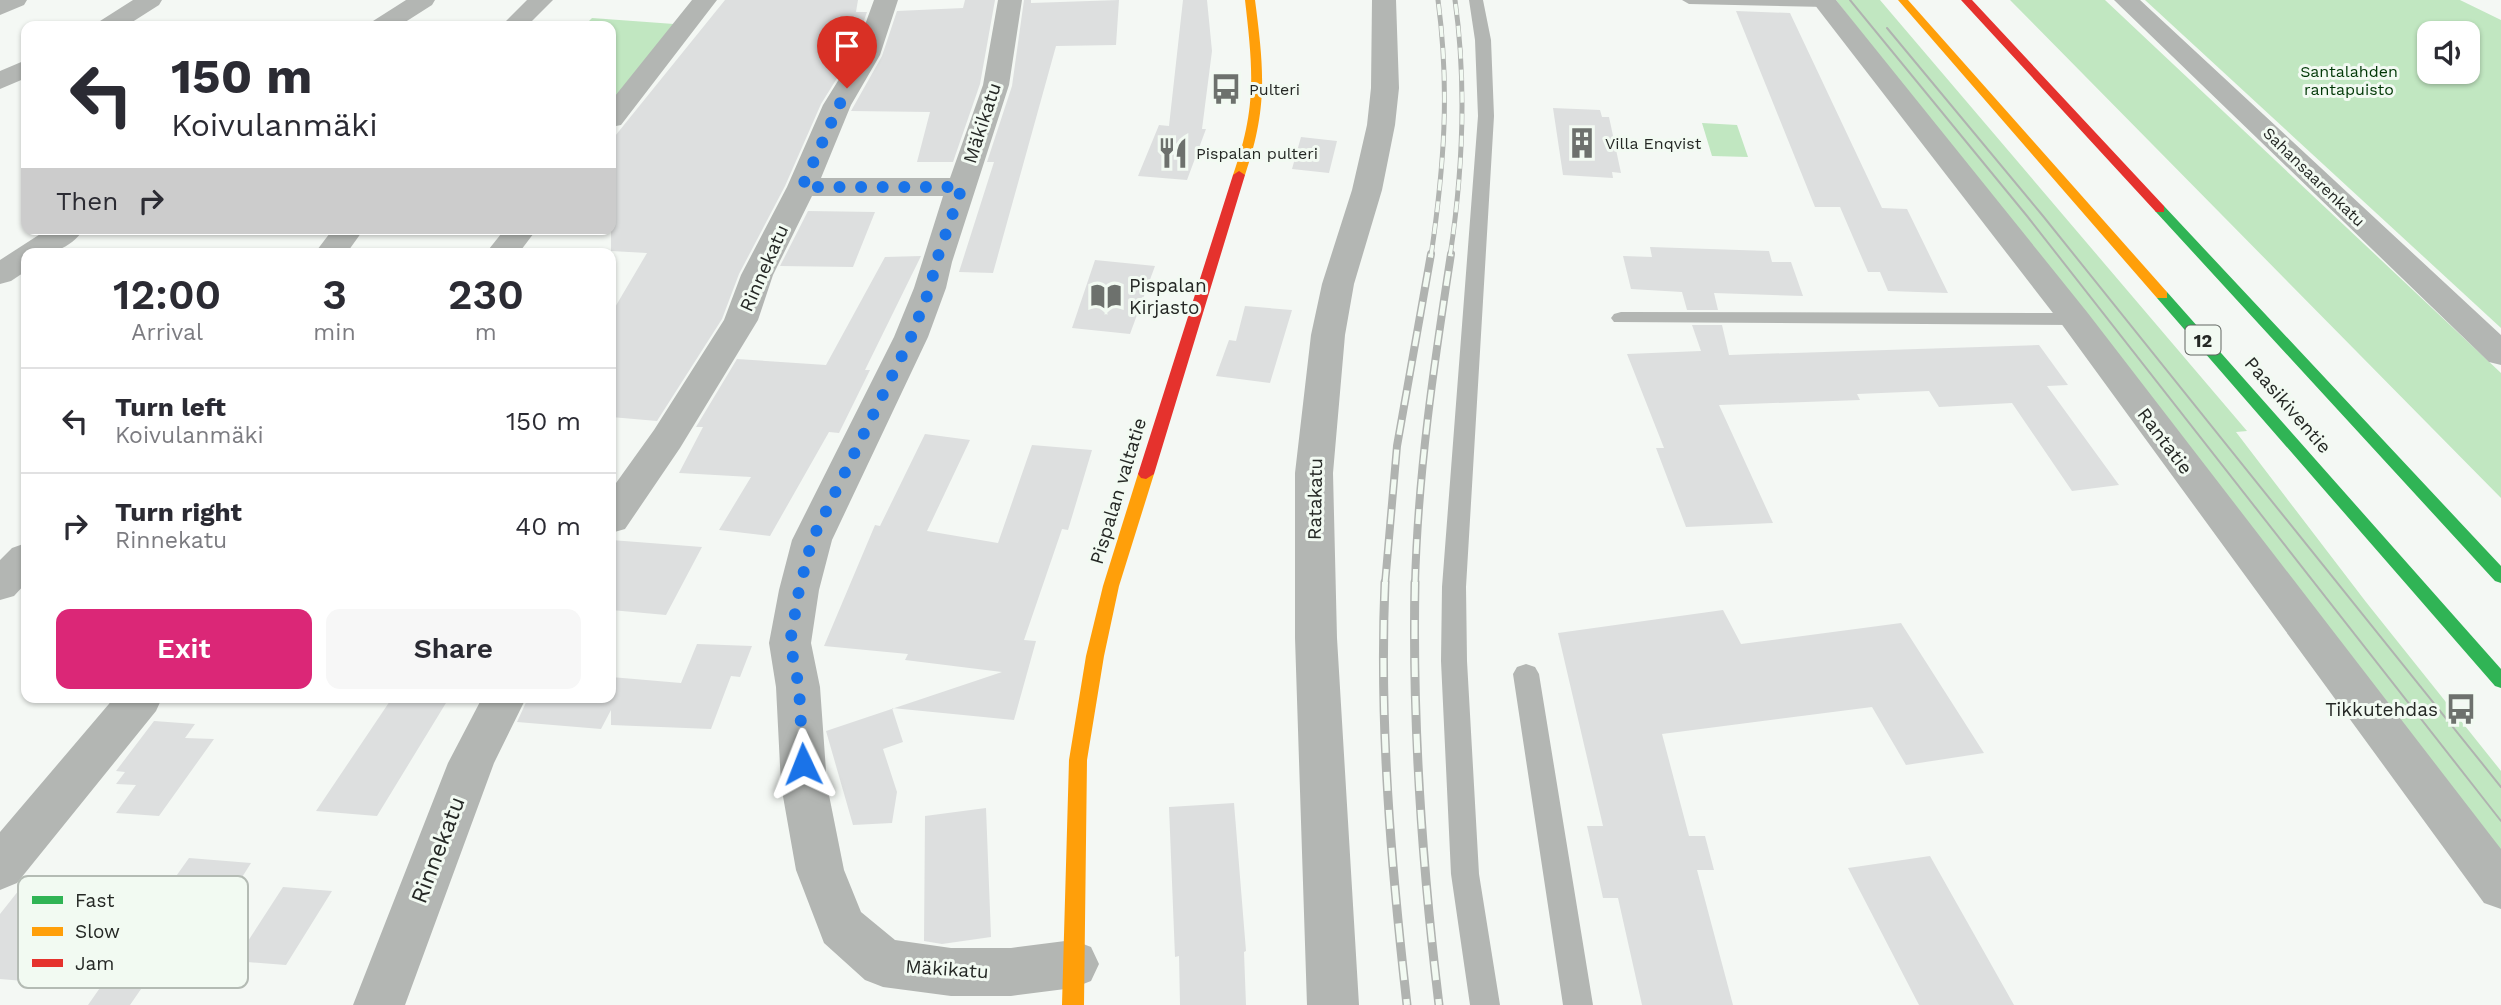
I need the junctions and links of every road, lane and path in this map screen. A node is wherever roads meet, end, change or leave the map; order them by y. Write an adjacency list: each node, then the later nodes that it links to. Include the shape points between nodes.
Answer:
1 (15, 0): 16 (street)
2 (150, 0): 17 (street)
3 (423, 0): 18 (street)
4 (541, 0): 19 (street)
5 (705, 0): 22 (street)
6 (886, 0): 23 (street, Rinnekatu, via 867,55 837,105)
7 (1010, 0): 24 (street, Mäkikatu, via 996,85)
8 (1250, 0): 44 (main road, Pispalan valtatie, via 1258,89 1254,127 1111,586 1095,656 1078,760)
9 (1384, 0): 47 (street, Ratakatu, via 1381,125 1328,335 1314,473 1316,638)
10 (1476, 0): 48 (lane, via 1483,40 1486,116 1454,587 1454,661 1465,874)
11 (1689, 0): 15 (lane)
12 (1903, 0): 39 (main road, Paasikiventie / 12)
13 (1966, 0): 32 (main road, Paasikiventie)
14 (2126, 0): 31 (street, Sahansaarenkatu)
15 (1825, 2): 30 (street, Rantatie)
16 (0, 8)
17 (117, 21)
18 (390, 21)
19 (518, 21)
20 (21, 70): 21 (street)
21 (0, 80)
22 (616, 113)
23 (802, 187): 24 (street); 34 (street, Rinnekatu, via 757,275 741,320)
24 (962, 187): 44 (street, Mäkikatu, via 911,337 812,540 790,643 799,687 804,785 820,870 842,927 883,963 951,972 1011,972)
25 (60, 235): 26 (street)
26 (40, 248)
27 (21, 260): 28 (street)
28 (0, 274)
29 (1621, 318): 30 (lane)
30 (2075, 320): 43 (street, Rantatie)
31 (2501, 354)
32 (2299, 357): 33 (main road); 36 (main road, Paasikiventie)
33 (2426, 473)
34 (616, 512)
35 (21, 563): 37 (street)
36 (2501, 577)
37 (0, 584)
38 (1527, 674): 49 (lane)
39 (2501, 681)
40 (136, 703): 42 (street)
41 (501, 703): 45 (street, Rinnekatu, via 471,763)
42 (0, 868)
43 (2501, 887)
44 (1073, 964): 46 (main road, Pispalan valtatie)
45 (379, 1005)
46 (1073, 1005)
47 (1333, 1005)
48 (1485, 1005)
49 (1578, 1005)

